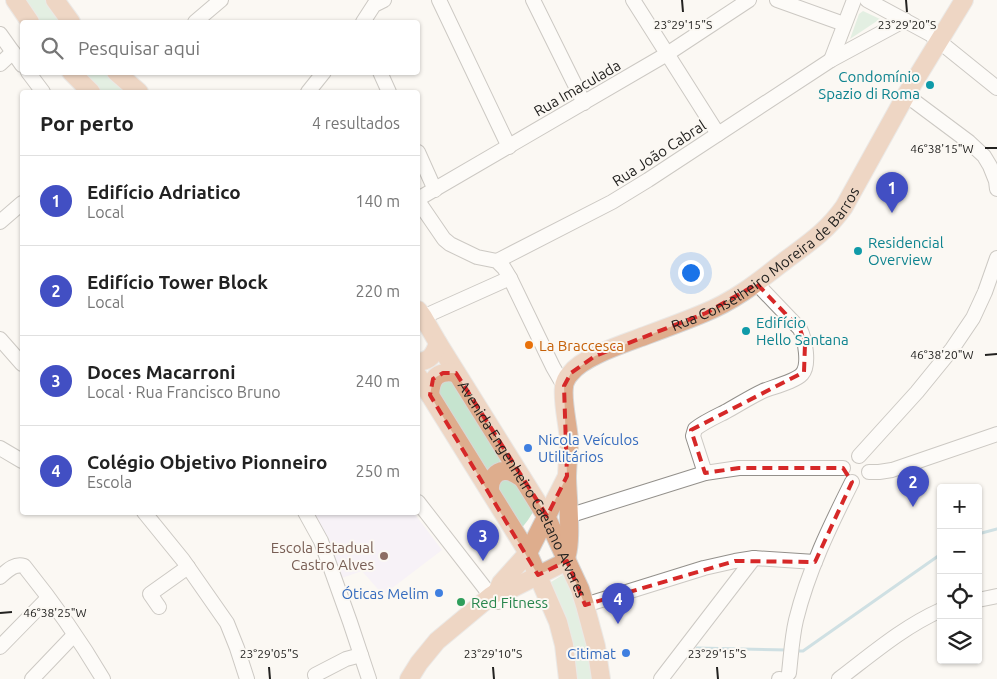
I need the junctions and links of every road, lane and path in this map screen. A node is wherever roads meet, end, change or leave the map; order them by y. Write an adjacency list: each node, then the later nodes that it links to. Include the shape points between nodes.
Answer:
1 (15, 0): 13 (main road)
2 (54, 0): 14 (main road)
3 (221, 0): 15 (street)
4 (384, 0): 16 (street, via 374,5)
5 (439, 0): 38 (street)
6 (533, 0): 36 (street)
7 (633, 0): 22 (street)
8 (749, 0): 22 (street, Rua Imaculada)
9 (777, 0): 18 (street)
10 (854, 0): 18 (street)
11 (867, 0): 17 (street)
12 (964, 0): 20 (main road, Rua Conselheiro Moreira de Barros)
13 (29, 20)
14 (69, 20)
15 (197, 20)
16 (363, 20)
17 (905, 20): 20 (street); 23 (street, Rua João Cabral)
18 (844, 24): 23 (street)
19 (0, 34): 21 (street)
20 (939, 41): 30 (street); 35 (main road, Rua Conselheiro Moreira de Barros)
21 (13, 52): 24 (street); 25 (street)
22 (667, 54): 36 (street, Rua Imaculada); 37 (street)
23 (831, 60): 37 (street, Rua João Cabral)
24 (20, 62)
25 (0, 64)
26 (30, 75): 31 (street)
27 (74, 75): 32 (main road)
28 (322, 75): 33 (street)
29 (381, 75): 34 (street)
30 (997, 88)
31 (42, 90)
32 (89, 90)
33 (310, 90)
34 (388, 90)
35 (906, 95): 40 (street, via 984,156); 49 (main road, Rua Conselheiro Moreira de Barros, via 835,220)
36 (584, 103): 38 (street, Rua Imaculada)
37 (718, 134): 47 (street, Rua João Cabral, via 612,202)
38 (509, 147): 41 (street, Rua Imaculada)
39 (420, 156): 41 (street)
40 (997, 189)
41 (435, 190): 42 (street, Rua Imaculada)
42 (420, 199)
43 (420, 203): 47 (street, via 450,244)
44 (20, 205): 45 (street)
45 (0, 222)
46 (997, 258): 61 (street, via 973,318 952,349)
47 (496, 262): 48 (street)
48 (510, 278): 50 (street); 57 (street)
49 (757, 284): 57 (main road, Rua Conselheiro Moreira de Barros, via 724,304 596,356 578,366); 65 (street, via 800,329 805,344 804,372 695,429 693,436)
50 (420, 314): 52 (main road, Avenida Engenheiro Caetano Alvares)
51 (0, 339): 53 (street)
52 (438, 343): 54 (main road, via 432,357); 55 (main road, Avenida Engenheiro Caetano Alvares)
53 (20, 362)
54 (420, 362)
55 (456, 373): 58 (main road, via 436,376); 67 (main road, Avenida Engenheiro Caetano Alvares)
56 (420, 379): 58 (main road, Avenida Engenheiro Caetano Alvares)
57 (564, 386): 66 (main road, via 569,439)
58 (430, 395): 69 (main road, Avenida Engenheiro Caetano Alvares)
59 (997, 434): 64 (street, via 892,470)
60 (0, 448): 62 (street)
61 (859, 456): 63 (street, via 848,458); 64 (street, via 868,464)
62 (20, 461)
63 (843, 468): 65 (street, via 739,468); 68 (street)
64 (869, 472): 68 (street, via 863,480)
65 (705, 473): 74 (street)
66 (567, 476): 73 (main road); 74 (main road)
67 (522, 478): 69 (main road, via 502,471 492,478); 73 (main road, Avenida Engenheiro Caetano Alvares)
68 (852, 482): 78 (street)
69 (490, 491): 75 (main road, Avenida Engenheiro Caetano Alvares)
70 (420, 504): 83 (street)
71 (146, 515): 79 (street)
72 (307, 515): 91 (street, via 321,541)
73 (546, 516): 75 (main road); 77 (main road, Avenida Engenheiro Caetano Alvares)
74 (568, 516): 77 (main road)
75 (528, 553): 80 (main road, Avenida Engenheiro Caetano Alvares); 83 (main road, via 501,583)
76 (754, 558): 78 (street); 86 (street, via 704,568); 101 (street)
77 (566, 560): 80 (main road); 86 (main road, Avenida Engenheiro Caetano Alvares)
78 (815, 562): 93 (street, via 796,622)
79 (188, 567): 87 (street, via 150,594); 96 (street, via 227,623)
80 (538, 575): 83 (main road); 99 (main road, Avenida Engenheiro Caetano Alvares, via 558,622)
81 (0, 578): 84 (street, via 16,566 24,566)
82 (997, 596): 85 (street)
83 (495, 597): 98 (main road, via 437,642)
84 (48, 598): 89 (street); 90 (street)
85 (982, 599)
86 (585, 604): 100 (main road, Avenida Engenheiro Caetano Alvares)
87 (159, 607)
88 (937, 612): 102 (street, via 906,629)
89 (74, 635): 94 (street); 95 (street)
90 (0, 647)
91 (361, 655): 92 (street); 97 (street)
92 (315, 675)
93 (785, 677)
94 (32, 679)
95 (103, 679)
96 (247, 679)
97 (369, 679)
98 (409, 679)
99 (568, 679)
100 (601, 679)
101 (661, 679)
102 (839, 679)

